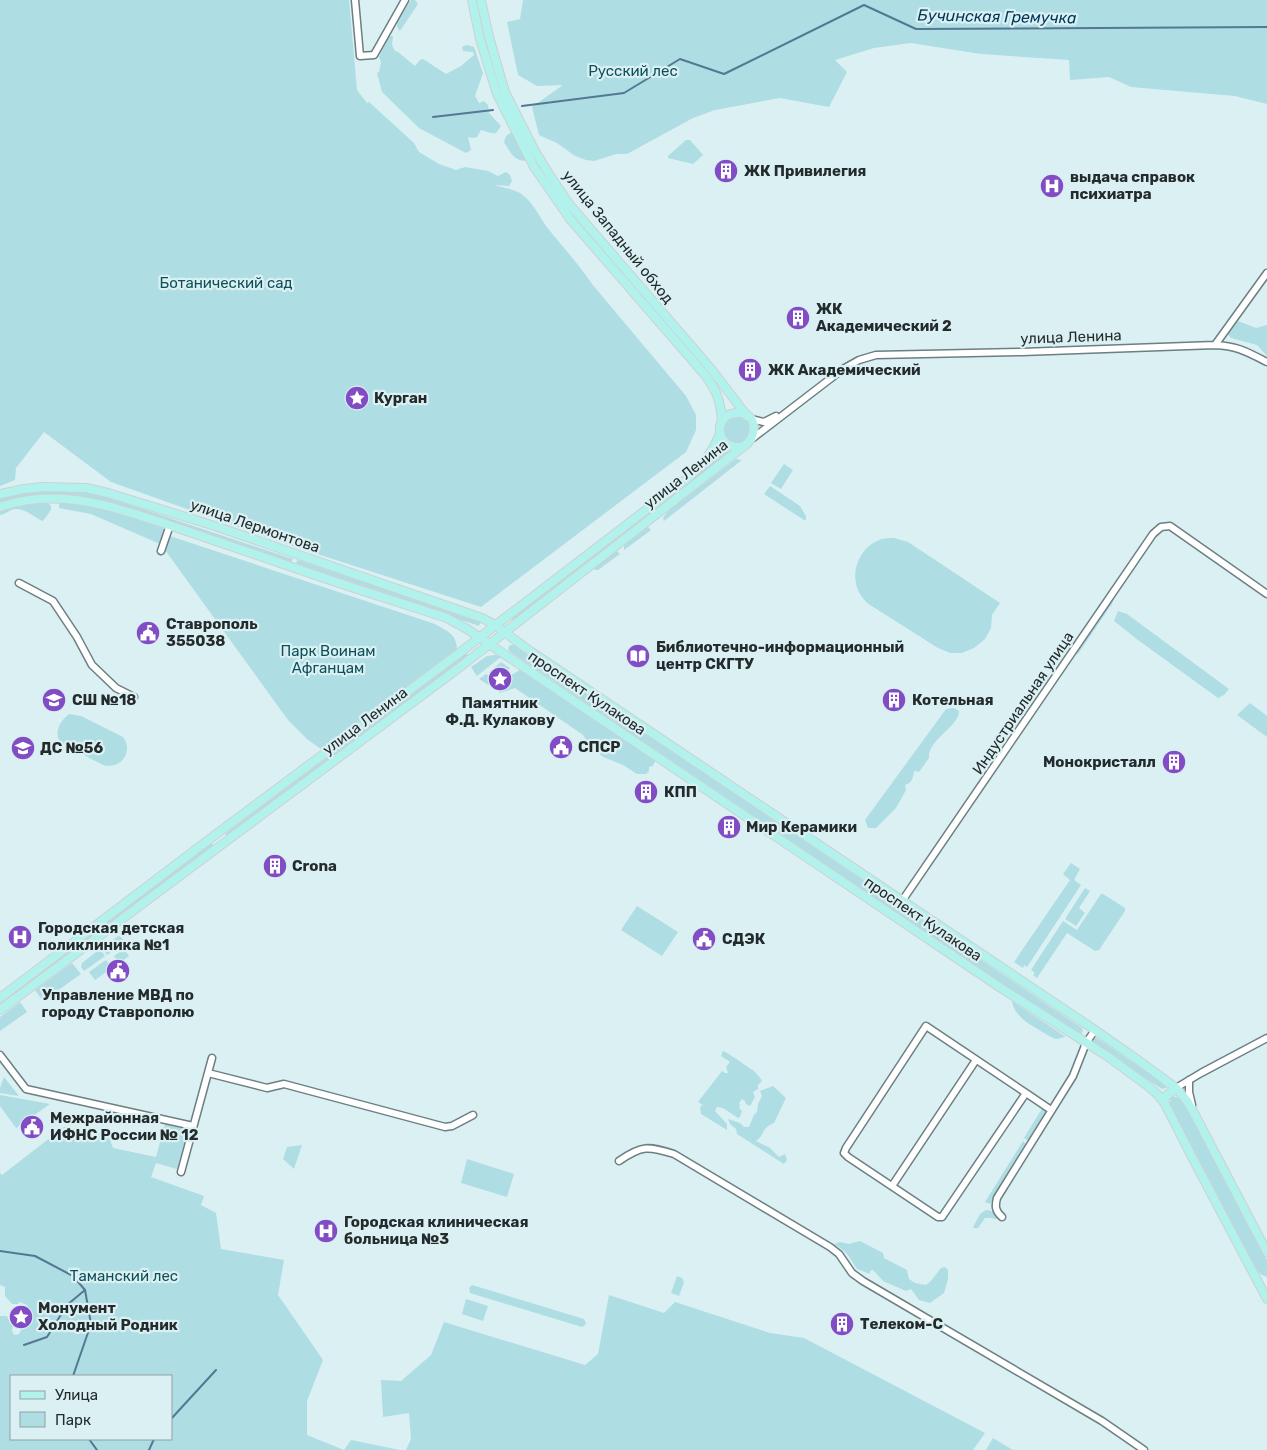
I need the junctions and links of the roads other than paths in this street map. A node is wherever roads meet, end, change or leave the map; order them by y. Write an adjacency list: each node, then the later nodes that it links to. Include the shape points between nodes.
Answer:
1 (355, 0): 2 (street, via 360,56 374,55)
2 (405, 0)
3 (472, 0): 10 (main road, улица Западный обход, via 497,94 534,167 561,207 714,387)
4 (481, 0): 9 (main road, улица Западный обход, via 505,92 549,174 569,204 712,370)
5 (1267, 273): 6 (street)
6 (1215, 345): 7 (street, via 1231,346); 8 (street, улица Ленина, via 876,355 852,363)
7 (1267, 362)
8 (794, 406): 9 (street, улица Ленина, via 764,422); 12 (street, улица Ленина)
9 (749, 418): 10 (main road, via 742,413 730,414); 12 (main road, via 754,425)
10 (722, 422): 11 (main road)
11 (720, 434): 13 (main road, via 731,447); 22 (main road, улица Ленина, via 705,461 689,477)
12 (752, 438): 13 (main road)
13 (743, 447): 23 (main road, улица Ленина)
14 (0, 494): 18 (main road, улица Лермонтова, via 42,487 86,488)
15 (0, 506): 16 (main road, улица Лермонтова, via 43,498 84,500)
16 (170, 525): 17 (street); 19 (main road, улица Лермонтова)
17 (161, 551)
18 (297, 554): 19 (main road); 22 (main road, улица Лермонтова)
19 (292, 568): 24 (main road, улица Лермонтова, via 447,618)
20 (19, 583): 26 (street, via 53,601 92,665 116,688)
21 (1267, 594): 27 (street, Индустриальная улица, via 1170,526 1161,527 1153,534)
22 (495, 625): 23 (main road, проспект Кулакова); 24 (main road, улица Ленина)
23 (505, 633): 25 (main road, улица Ленина); 27 (main road, проспект Кулакова)
24 (480, 637): 25 (main road, проспект Кулакова); 28 (main road, улица Ленина)
25 (490, 644): 29 (main road, улица Ленина); 32 (main road, проспект Кулакова)
26 (134, 697)
27 (902, 901): 30 (main road, проспект Кулакова)
28 (0, 998)
29 (0, 1010)
30 (1095, 1030): 32 (street); 38 (main road, проспект Кулакова)
31 (1267, 1038): 37 (street)
32 (1086, 1043): 43 (main road, проспект Кулакова, via 1145,1083); 44 (street, via 1073,1076)
33 (0, 1055): 47 (street, via 26,1089)
34 (212, 1058): 36 (street)
35 (976, 1060): 42 (street); 50 (street); 50 (street, via 926,1026 844,1153)
36 (208, 1073): 46 (street, via 267,1088 284,1084 438,1126 452,1126); 47 (street)
37 (1201, 1073): 39 (street); 41 (street)
38 (1167, 1081): 39 (street); 40 (main road, проспект Кулакова)
39 (1186, 1081): 40 (street); 41 (street)
40 (1176, 1088): 43 (main road); 45 (main road, проспект Кулакова)
41 (1188, 1092): 45 (street)
42 (1026, 1093): 44 (street); 50 (street, via 942,1218)
43 (1162, 1099): 53 (main road, проспект Кулакова)
44 (1051, 1110): 51 (street, via 997,1198 996,1210)
45 (1194, 1113): 52 (main road, проспект Кулакова)
46 (473, 1115)
47 (193, 1126): 49 (street)
48 (620, 1161): 55 (street, via 643,1148 674,1154 830,1247 857,1277 1102,1421)
49 (181, 1172)
50 (892, 1186)
51 (1002, 1217)
52 (1267, 1252)
53 (1264, 1283): 54 (main road, проспект Кулакова)
54 (1267, 1298)
55 (1144, 1450)

